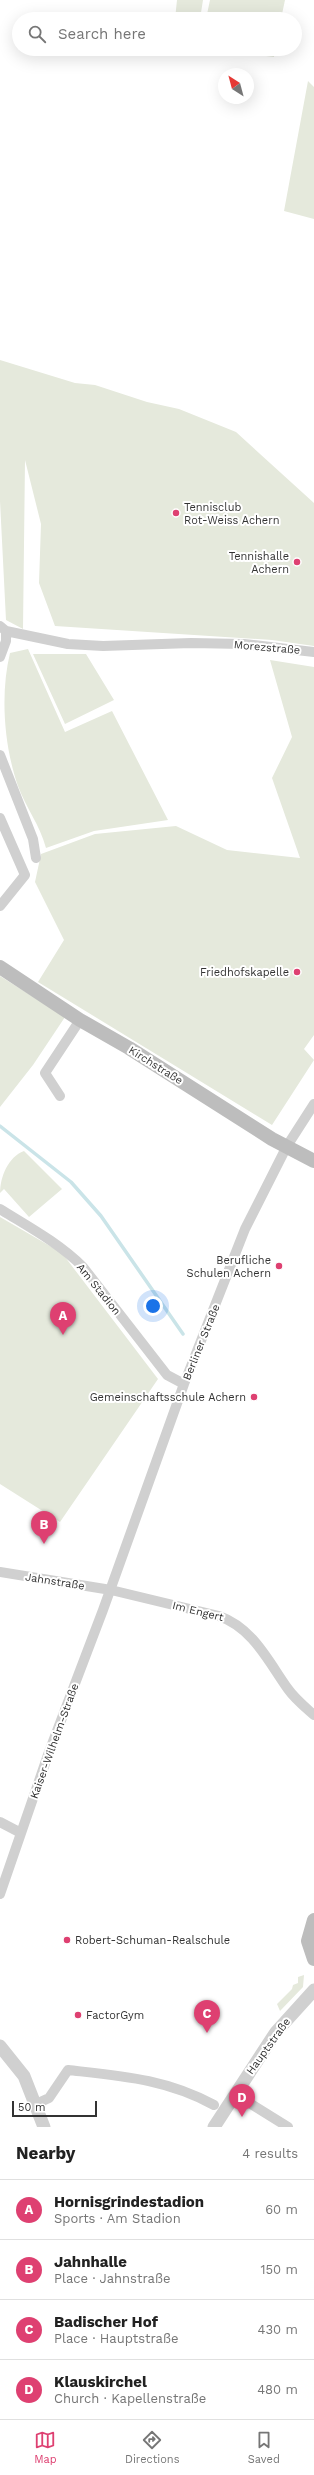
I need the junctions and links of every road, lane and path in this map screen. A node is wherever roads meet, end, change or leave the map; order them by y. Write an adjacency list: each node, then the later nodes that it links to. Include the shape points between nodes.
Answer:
1 (3, 628): 2 (street, Morezstraße, via 68,644 103,646 190,643 279,646); 3 (street)
2 (314, 652)
3 (0, 658)
4 (0, 755): 6 (street, via 33,839)
5 (0, 818): 7 (street, via 25,875)
6 (36, 858)
7 (0, 906)
8 (0, 967): 9 (main road, Kirchstraße)
9 (80, 1020): 10 (street, via 45,1073); 12 (main road, Kirchstraße)
10 (60, 1096)
11 (314, 1104): 12 (street, Berliner Straße)
12 (287, 1146): 13 (main road, Kirchstraße); 15 (street, Berliner Straße, via 253,1209)
13 (314, 1161)
14 (0, 1209): 15 (street, Am Stadion, via 70,1254 83,1267 167,1375)
15 (184, 1384): 17 (street, Berliner Straße)
16 (0, 1572): 17 (street, Jahnstraße)
17 (111, 1590): 18 (street, Im Engert, via 234,1621 267,1656 288,1690); 20 (street, Kaiser-Wilhelm-Straße, via 48,1752)
18 (314, 1715)
19 (0, 1822): 20 (street)
20 (21, 1833): 21 (street, Kaiser-Wilhelm-Straße)
21 (0, 1894)
22 (314, 1920): 23 (main road, via 308,1941)
23 (314, 1959)
24 (314, 1990): 26 (street, Hauptstraße, via 280,2027)
25 (0, 2046): 27 (street, via 18,2066)
26 (235, 2094): 30 (street, Hauptstraße); 31 (street)
27 (36, 2104): 28 (street, via 52,2095 68,2070 138,2078 188,2091); 29 (street)
28 (214, 2105)
29 (44, 2127)
30 (214, 2127)
31 (288, 2127)

